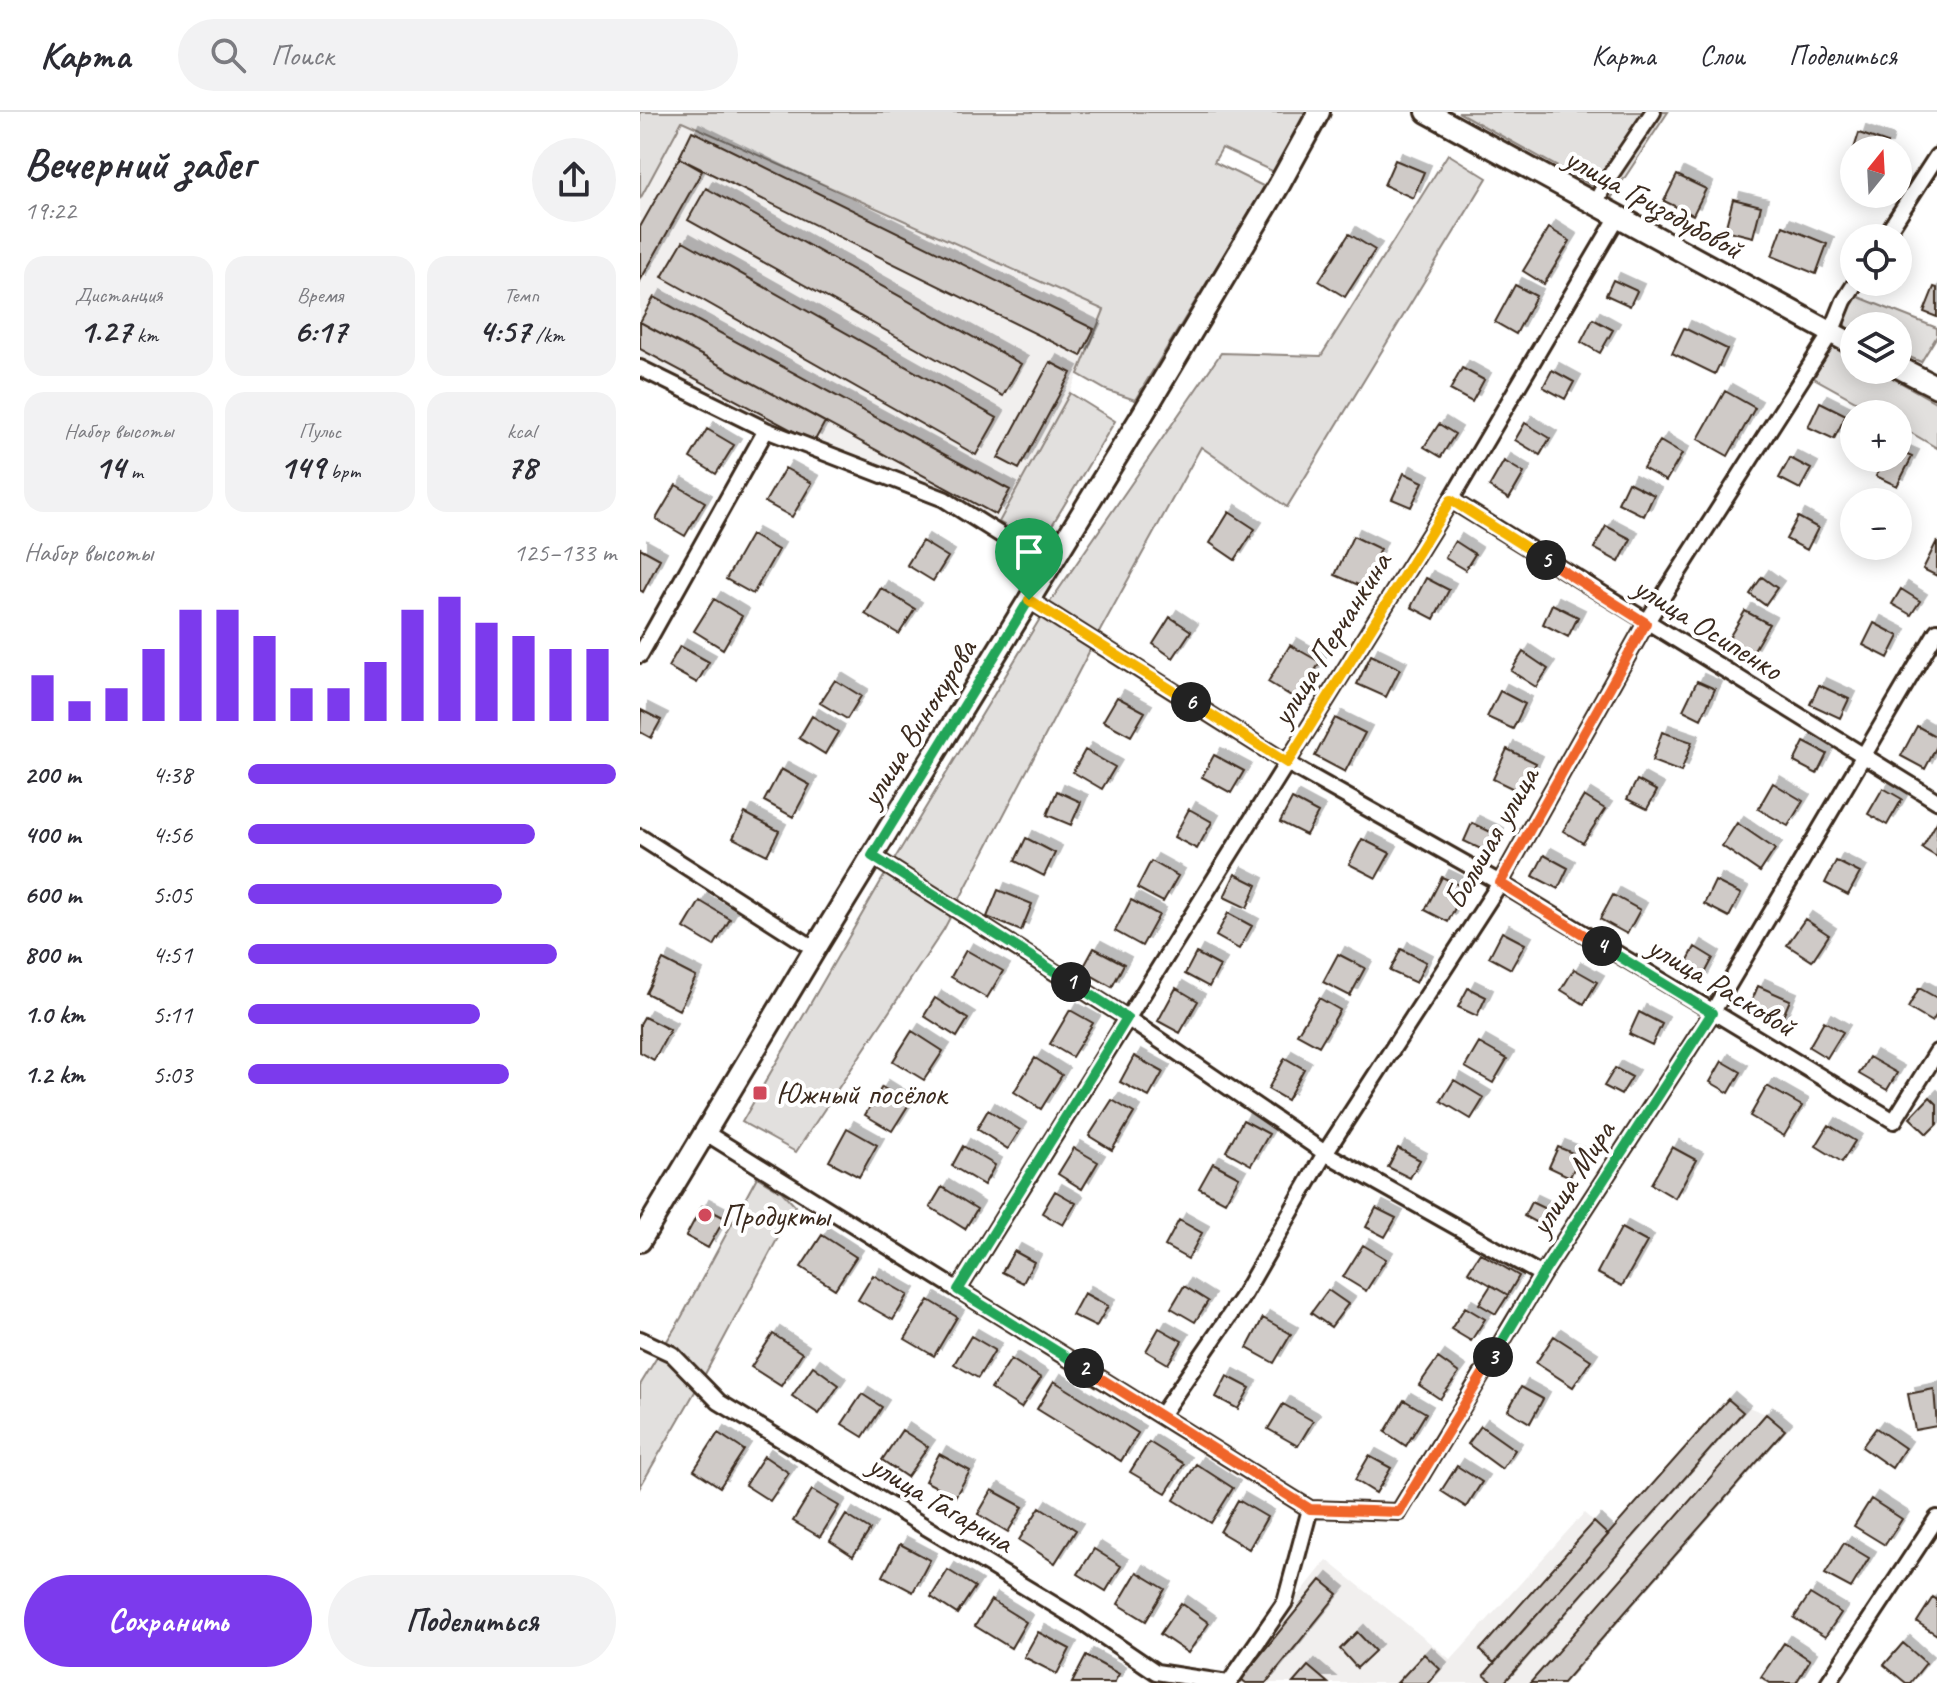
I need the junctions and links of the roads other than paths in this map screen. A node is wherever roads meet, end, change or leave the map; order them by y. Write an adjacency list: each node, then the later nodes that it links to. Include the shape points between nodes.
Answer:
1 (1319, 112): 16 (main road, улица Винокурова)
2 (1427, 112): 5 (main road, улица Гризодубовой)
3 (1653, 112): 5 (street)
4 (1937, 156): 7 (street)
5 (1594, 205): 6 (main road, улица Гризодубовой)
6 (1617, 218): 9 (main road, улица Гризодубовой); 15 (street, улица Перчанкина)
7 (1893, 224)
8 (1847, 296): 9 (street, Большая улица)
9 (1831, 333): 10 (main road, улица Гризодубовой); 18 (street, Большая улица)
10 (1840, 338)
11 (640, 368): 14 (street)
12 (1912, 374): 13 (main road)
13 (1937, 387)
14 (766, 430): 16 (street, via 944,499); 20 (street)
15 (1451, 500): 18 (street, улица Осипенко); 22 (street, улица Перчанкина)
16 (1050, 566): 17 (main road, улица Винокурова)
17 (1029, 600): 22 (street, улица Расковой); 25 (main road, улица Винокурова)
18 (1646, 623): 21 (street, улица Осипенко); 26 (street, Большая улица)
19 (1937, 631): 21 (street, улица Мира)
20 (640, 655)
21 (1862, 756): 23 (street, улица Осипенко); 28 (street, улица Мира)
22 (1287, 763): 26 (street, улица Расковой); 29 (street, улица Перчанкина)
23 (1937, 801)
24 (640, 837): 27 (street)
25 (872, 856): 27 (main road, улица Винокурова); 29 (street)
26 (1500, 883): 28 (street, улица Расковой); 32 (street, Большая улица)
27 (815, 949): 31 (main road, улица Винокурова)
28 (1712, 1013): 30 (street, улица Расковой, via 1894,1121); 34 (street, улица Мира)
29 (1127, 1018): 32 (street); 35 (street, улица Перчанкина)
30 (1937, 1052)
31 (706, 1133): 33 (main road, улица Винокурова); 35 (street)
32 (1325, 1153): 34 (street); 37 (street, Большая улица, via 1241,1299)
33 (640, 1241)
34 (1542, 1275): 38 (street, улица Мира, via 1399,1512)
35 (958, 1290): 37 (street)
36 (640, 1339): 40 (street, улица Гагарина, via 672,1354 719,1402 1078,1619 1156,1672)
37 (1161, 1415): 38 (street)
38 (1310, 1509): 40 (street, via 1285,1602)
39 (1937, 1518): 41 (street)
40 (1228, 1683)
41 (1828, 1683)

